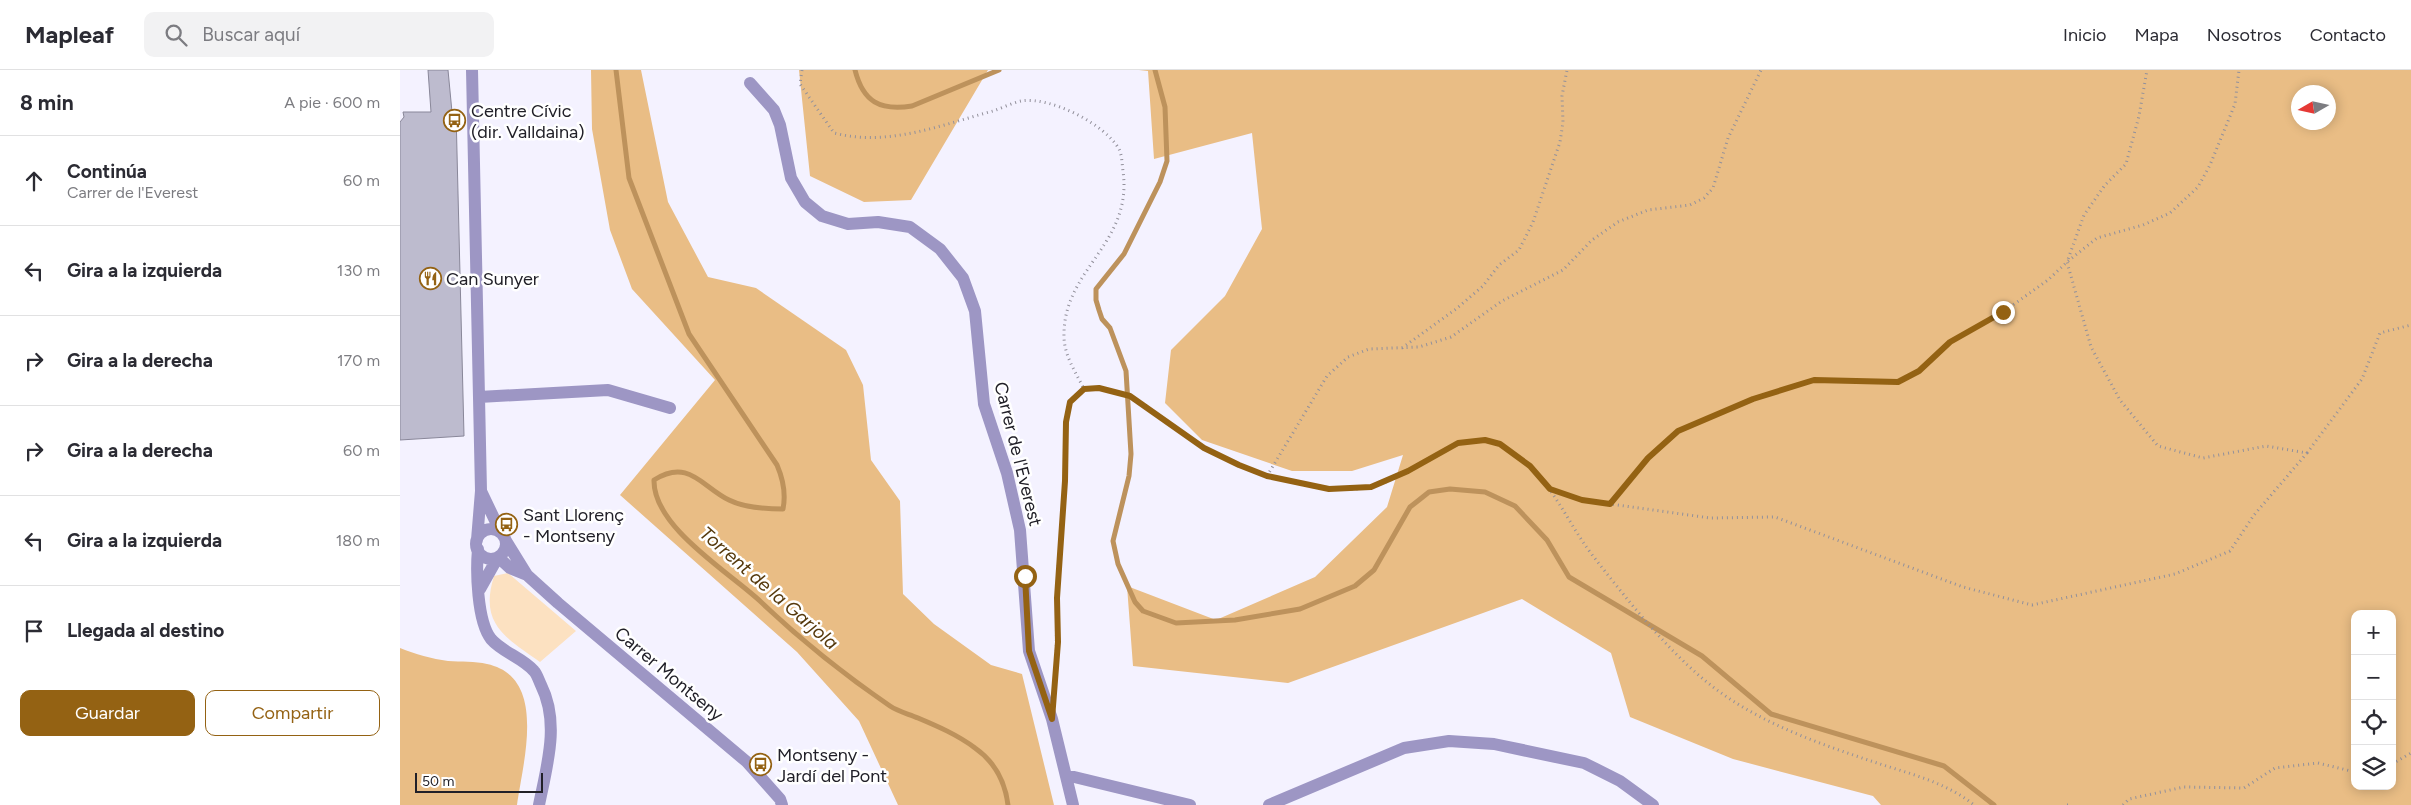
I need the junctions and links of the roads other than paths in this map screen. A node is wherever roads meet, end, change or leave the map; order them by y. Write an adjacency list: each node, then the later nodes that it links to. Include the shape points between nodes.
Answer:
1 (472, 70): 3 (street)
2 (750, 83): 11 (street, Carrer de l'Everest, via 774,110 792,178 805,202 822,216 848,224 878,222 910,227 940,249 963,278 975,312 984,404 1007,473 1020,530 1029,651 1052,719)
3 (479, 398): 4 (street, via 608,390); 5 (street)
4 (670, 408)
5 (481, 491): 6 (street, Carrer Montseny); 7 (street)
6 (503, 537): 7 (street, via 487,530); 8 (street, via 504,551); 9 (street, Carrer Montseny)
7 (478, 544): 8 (street, via 488,558); 10 (street, via 477,579)
8 (498, 557): 9 (street, Carrer Montseny, via 510,568); 10 (street)
9 (527, 575): 13 (street, Carrer Montseny, via 747,762)
10 (480, 589): 12 (street, via 482,622 491,639 534,671 546,695 552,723 550,753)
11 (1066, 776): 14 (street, Carrer de l'Everest); 15 (street)
12 (539, 805)
13 (782, 805)
14 (1072, 805)
15 (1190, 805)
16 (1268, 805): 17 (street, via 1404,748 1449,741 1494,744 1584,763 1620,781)
17 (1653, 805)

